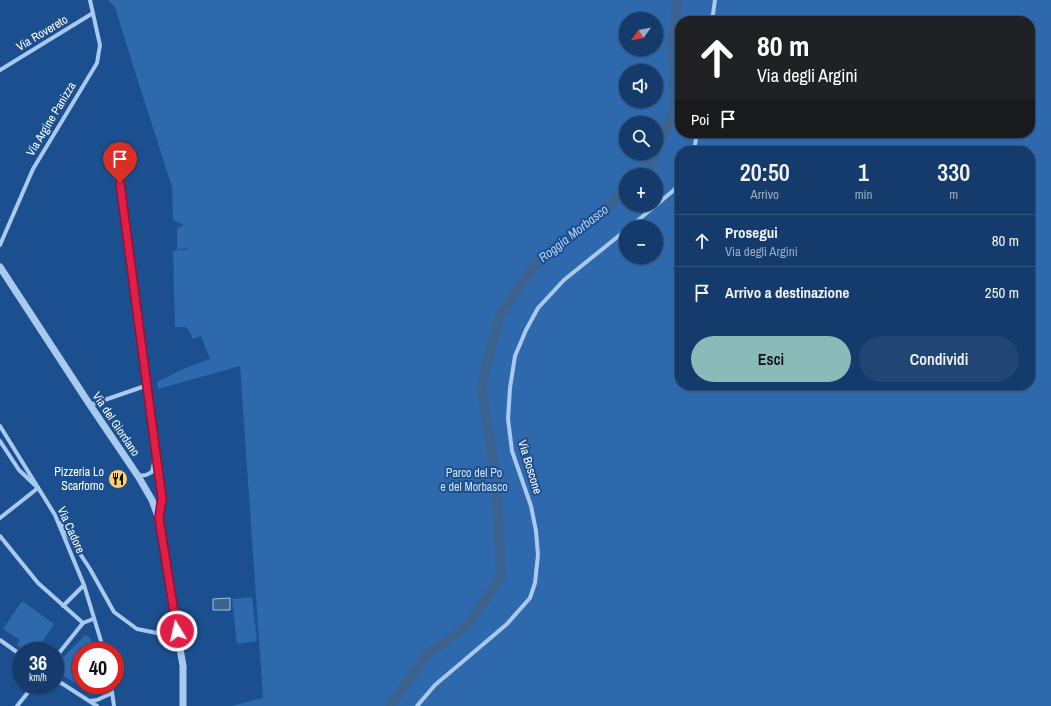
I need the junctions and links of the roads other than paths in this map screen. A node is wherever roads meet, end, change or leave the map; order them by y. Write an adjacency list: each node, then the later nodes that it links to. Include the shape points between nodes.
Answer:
1 (90, 0): 3 (street, Via Argine Panizza)
2 (715, 0): 4 (street)
3 (94, 13): 5 (street, Via Rovereto); 10 (street, Via Argine Panizza, via 100,45 97,63 33,169)
4 (713, 16)
5 (0, 70)
6 (120, 183): 12 (street)
7 (675, 188): 8 (street)
8 (638, 220)
9 (619, 236): 41 (street, Via Boscone, via 564,280 538,308 515,356 508,419 512,450 531,506 536,531 538,555 535,583 530,598 507,624 435,685)
10 (0, 245)
11 (0, 266): 13 (street, Via del Giordano)
12 (148, 385): 13 (street); 16 (street)
13 (90, 405): 17 (street, Via del Giordano)
14 (0, 426): 18 (street, Via Cadore)
15 (0, 441): 18 (street, via 19,470)
16 (156, 454): 17 (street, via 152,472); 21 (street, via 162,498)
17 (138, 476): 21 (street, Via del Giordano)
18 (38, 488): 19 (street, Via Cadore); 20 (street)
19 (54, 515): 23 (street, Via Cadore); 27 (street, via 90,568 114,612 137,629 157,633)
20 (0, 518)
21 (159, 518): 27 (street, Via del Giordano)
22 (0, 536): 24 (street, via 38,583)
23 (84, 585): 24 (street); 25 (street, Via Cadore)
24 (63, 606): 26 (street)
25 (93, 619): 26 (street); 29 (street, Via Cadore)
26 (83, 623): 30 (street)
27 (177, 631): 40 (street, Via del Giordano, via 183,666)
28 (0, 640): 31 (street)
29 (101, 642)
30 (64, 647)
31 (12, 649)
32 (64, 685): 36 (street)
33 (27, 694): 37 (street)
34 (110, 694): 36 (street)
35 (112, 694): 39 (street)
36 (88, 701): 38 (street)
37 (17, 706)
38 (97, 706)
39 (114, 706)
40 (182, 706)
41 (417, 706)

